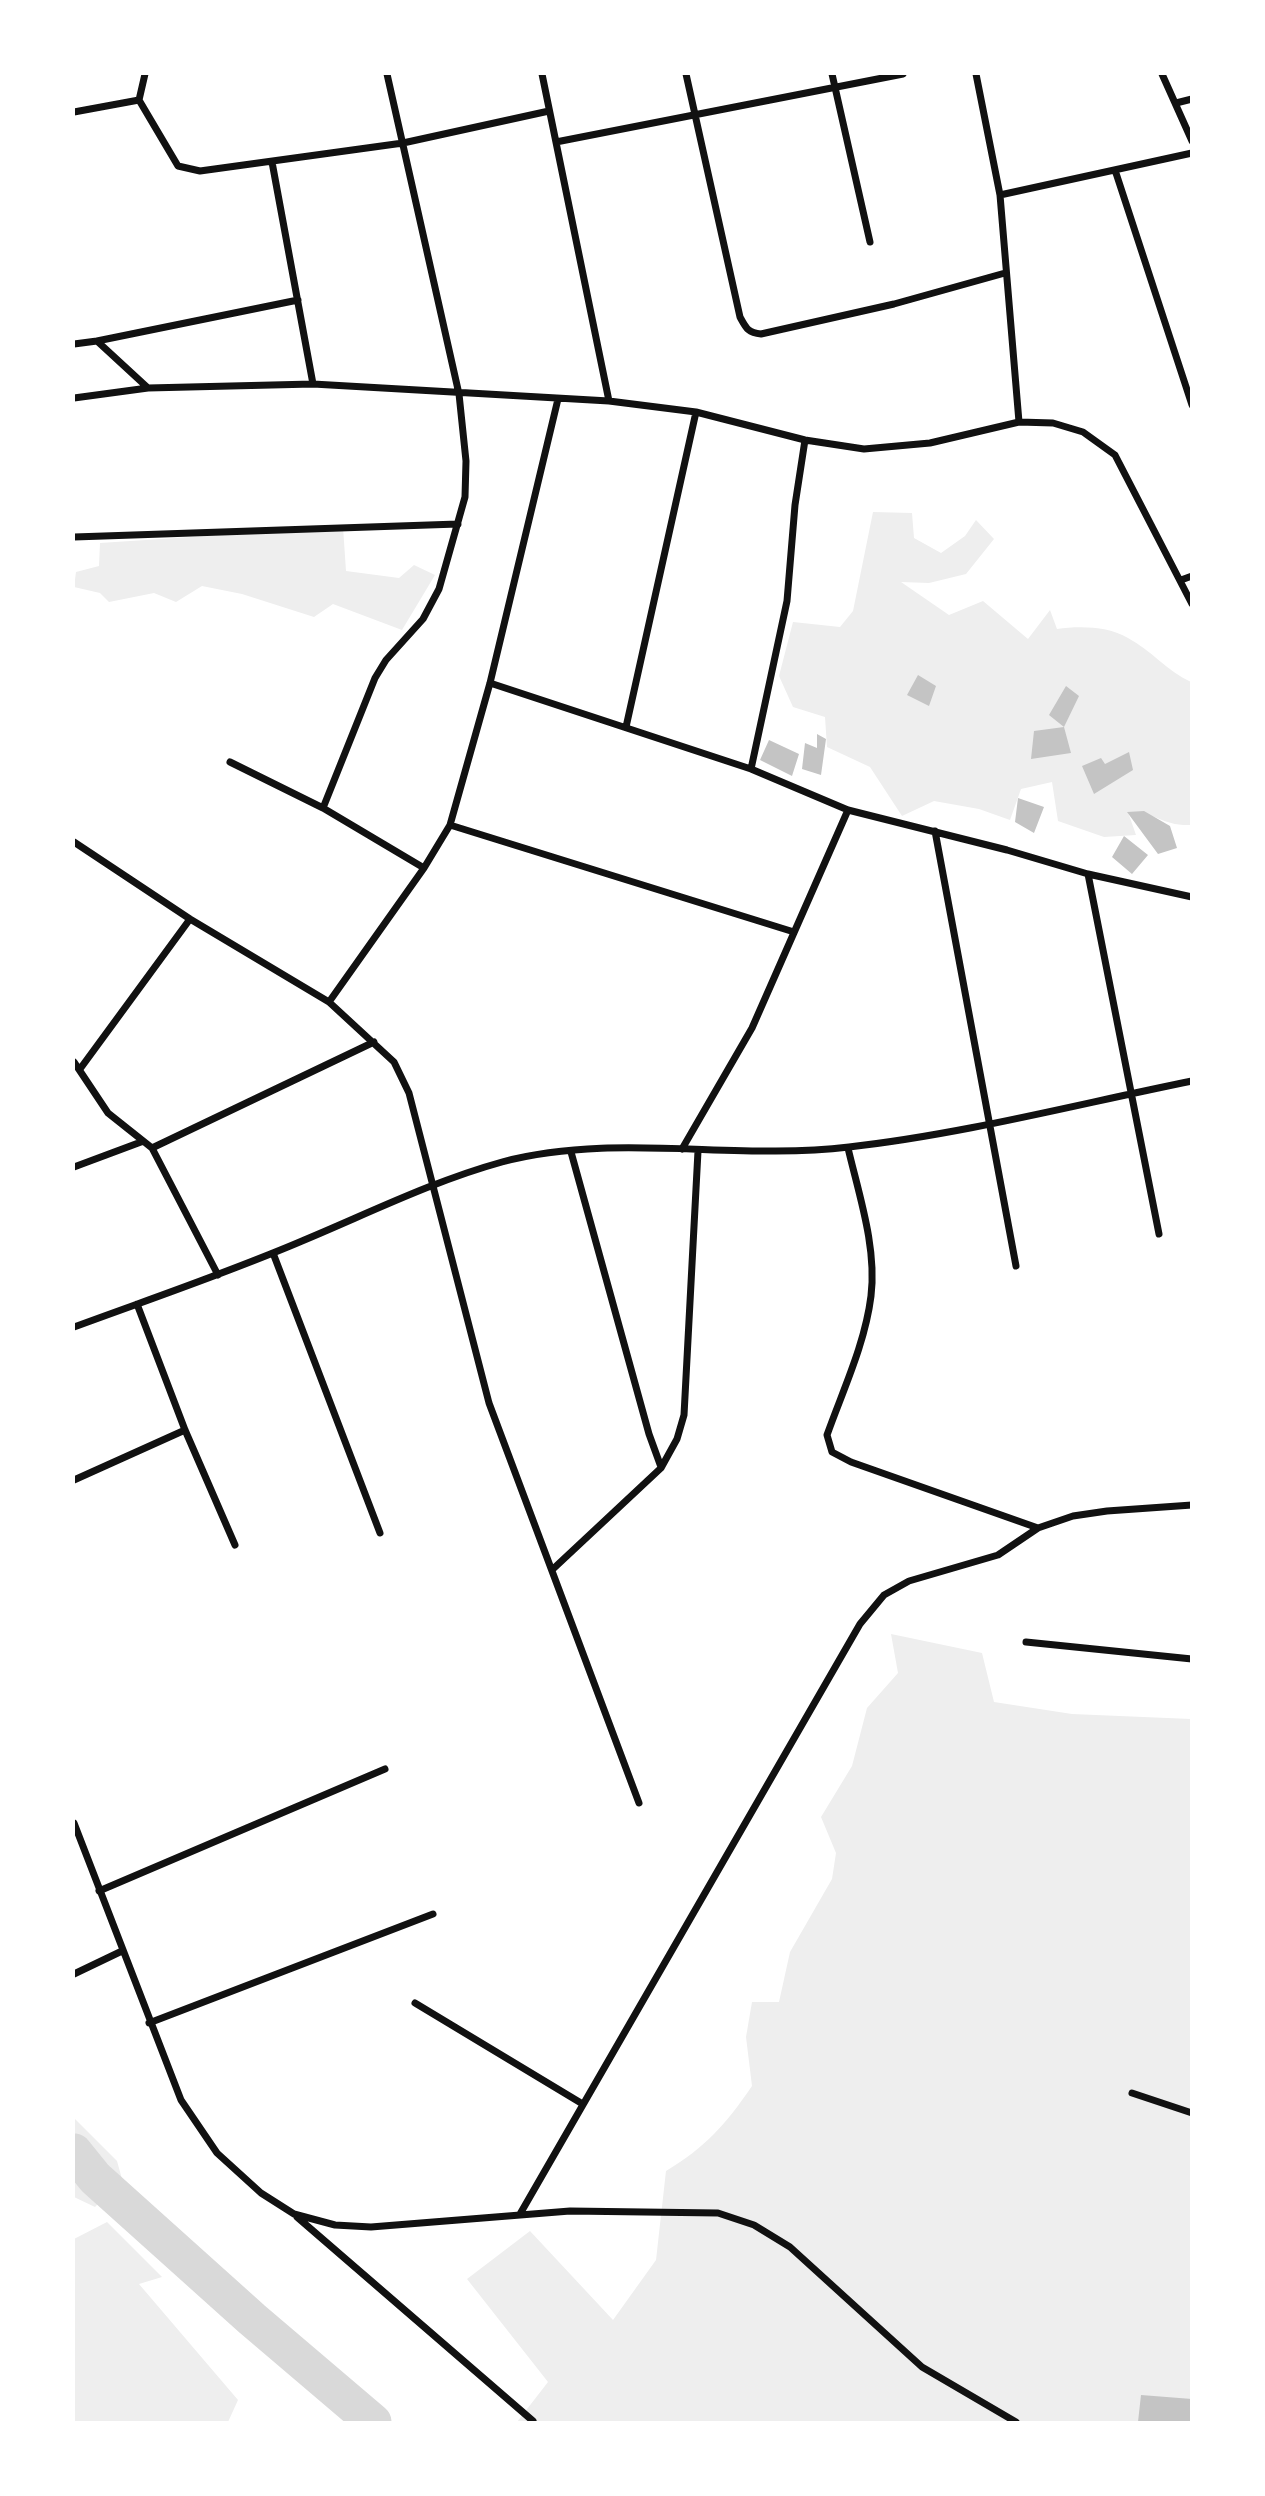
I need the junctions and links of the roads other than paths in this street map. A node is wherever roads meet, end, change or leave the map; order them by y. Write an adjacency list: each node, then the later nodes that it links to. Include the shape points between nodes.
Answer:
1 (145, 74): 11 (street)
2 (387, 74): 17 (street)
3 (542, 74): 14 (street)
4 (686, 74): 15 (street)
5 (832, 74): 9 (street)
6 (903, 74): 9 (street)
7 (976, 74): 22 (street)
8 (1162, 74): 12 (street)
9 (835, 86): 15 (street); 23 (street)
10 (1192, 99): 12 (street)
11 (139, 100): 13 (street); 20 (street, via 178,166 200,172)
12 (1176, 103): 16 (street)
13 (74, 111)
14 (550, 111): 17 (street); 18 (street)
15 (694, 114): 18 (street); 24 (street, via 746,329 761,334)
16 (1192, 141)
17 (402, 142): 20 (street); 30 (street)
18 (556, 142): 33 (street)
19 (1192, 153): 21 (street)
20 (272, 162): 25 (street)
21 (1115, 170): 22 (street); 34 (street)
22 (1000, 195): 24 (street)
23 (870, 242)
24 (1005, 273): 36 (street)
25 (298, 300): 26 (street); 28 (street)
26 (97, 341): 27 (street); 29 (street)
27 (74, 344)
28 (313, 384): 29 (street); 30 (street)
29 (148, 388): 31 (street)
30 (459, 394): 32 (street); 38 (street, via 466,461)
31 (74, 398)
32 (558, 398): 33 (street); 43 (street)
33 (609, 401): 35 (street)
34 (1192, 405)
35 (696, 412): 37 (street); 44 (street)
36 (1019, 422): 37 (street, via 930,443 864,449); 41 (street, via 1053,423 1083,432 1115,454)
37 (805, 440): 46 (street, via 787,601)
38 (458, 524): 39 (street); 47 (street, via 439,589 424,620 374,678)
39 (74, 537)
40 (1192, 576): 41 (street)
41 (1181, 580): 42 (street)
42 (1192, 604)
43 (490, 683): 44 (street); 49 (street)
44 (626, 727): 46 (street)
45 (230, 762): 47 (street)
46 (751, 769): 48 (street)
47 (323, 807): 52 (street)
48 (848, 810): 50 (street); 56 (street)
49 (450, 825): 52 (street); 56 (street)
50 (935, 831): 53 (street); 63 (street)
51 (74, 842): 55 (street)
52 (424, 868): 57 (street)
53 (1088, 874): 54 (street); 62 (street)
54 (1192, 897)
55 (190, 919): 57 (street); 60 (street)
56 (794, 933): 67 (street, via 752,1028)
57 (329, 1002): 58 (street)
58 (374, 1042): 65 (street); 71 (street, via 394,1062 409,1093)
59 (74, 1062): 60 (street)
60 (80, 1069): 64 (street, via 108,1113)
61 (1192, 1081): 62 (street)
62 (1133, 1093): 63 (street); 72 (street)
63 (991, 1123): 66 (street); 74 (street)
64 (141, 1142): 65 (street); 70 (street)
65 (152, 1148): 75 (street)
66 (848, 1148): 68 (street); 82 (street, via 867,1235 872,1295 827,1435 832,1452)
67 (682, 1149): 68 (street); 69 (street)
68 (698, 1151): 79 (street, via 684,1415)
69 (571, 1152): 71 (street, via 501,1162); 79 (street)
70 (74, 1167)
71 (434, 1187): 73 (street); 85 (street, via 489,1403)
72 (1159, 1234)
73 (273, 1253): 75 (street); 83 (street)
74 (1016, 1266)
75 (218, 1275): 76 (street)
76 (137, 1304): 77 (street); 78 (street)
77 (74, 1328)
78 (185, 1430): 80 (street); 84 (street)
79 (662, 1468): 85 (street)
80 (74, 1480)
81 (1192, 1505): 82 (street, via 1073,1516)
82 (1038, 1528): 98 (street, via 999,1555 909,1581 884,1595 860,1624)
83 (380, 1533)
84 (235, 1545)
85 (553, 1569): 89 (street)
86 (1026, 1642): 87 (street)
87 (1192, 1659)
88 (385, 1769): 91 (street)
89 (639, 1803)
90 (74, 1823): 91 (street)
91 (99, 1891): 93 (street)
92 (433, 1914): 96 (street)
93 (122, 1951): 94 (street); 96 (street)
94 (74, 1974)
95 (415, 2003): 98 (street)
96 (149, 2023): 100 (street, via 181,2100 217,2153 261,2193)
97 (1132, 2093): 99 (street)
98 (581, 2103): 101 (street)
99 (1192, 2113)
100 (294, 2214): 101 (street, via 335,2225 371,2227); 102 (street)
101 (520, 2214): 103 (street, via 718,2213 754,2225 790,2247 922,2367)
102 (533, 2421)
103 (1016, 2423)

